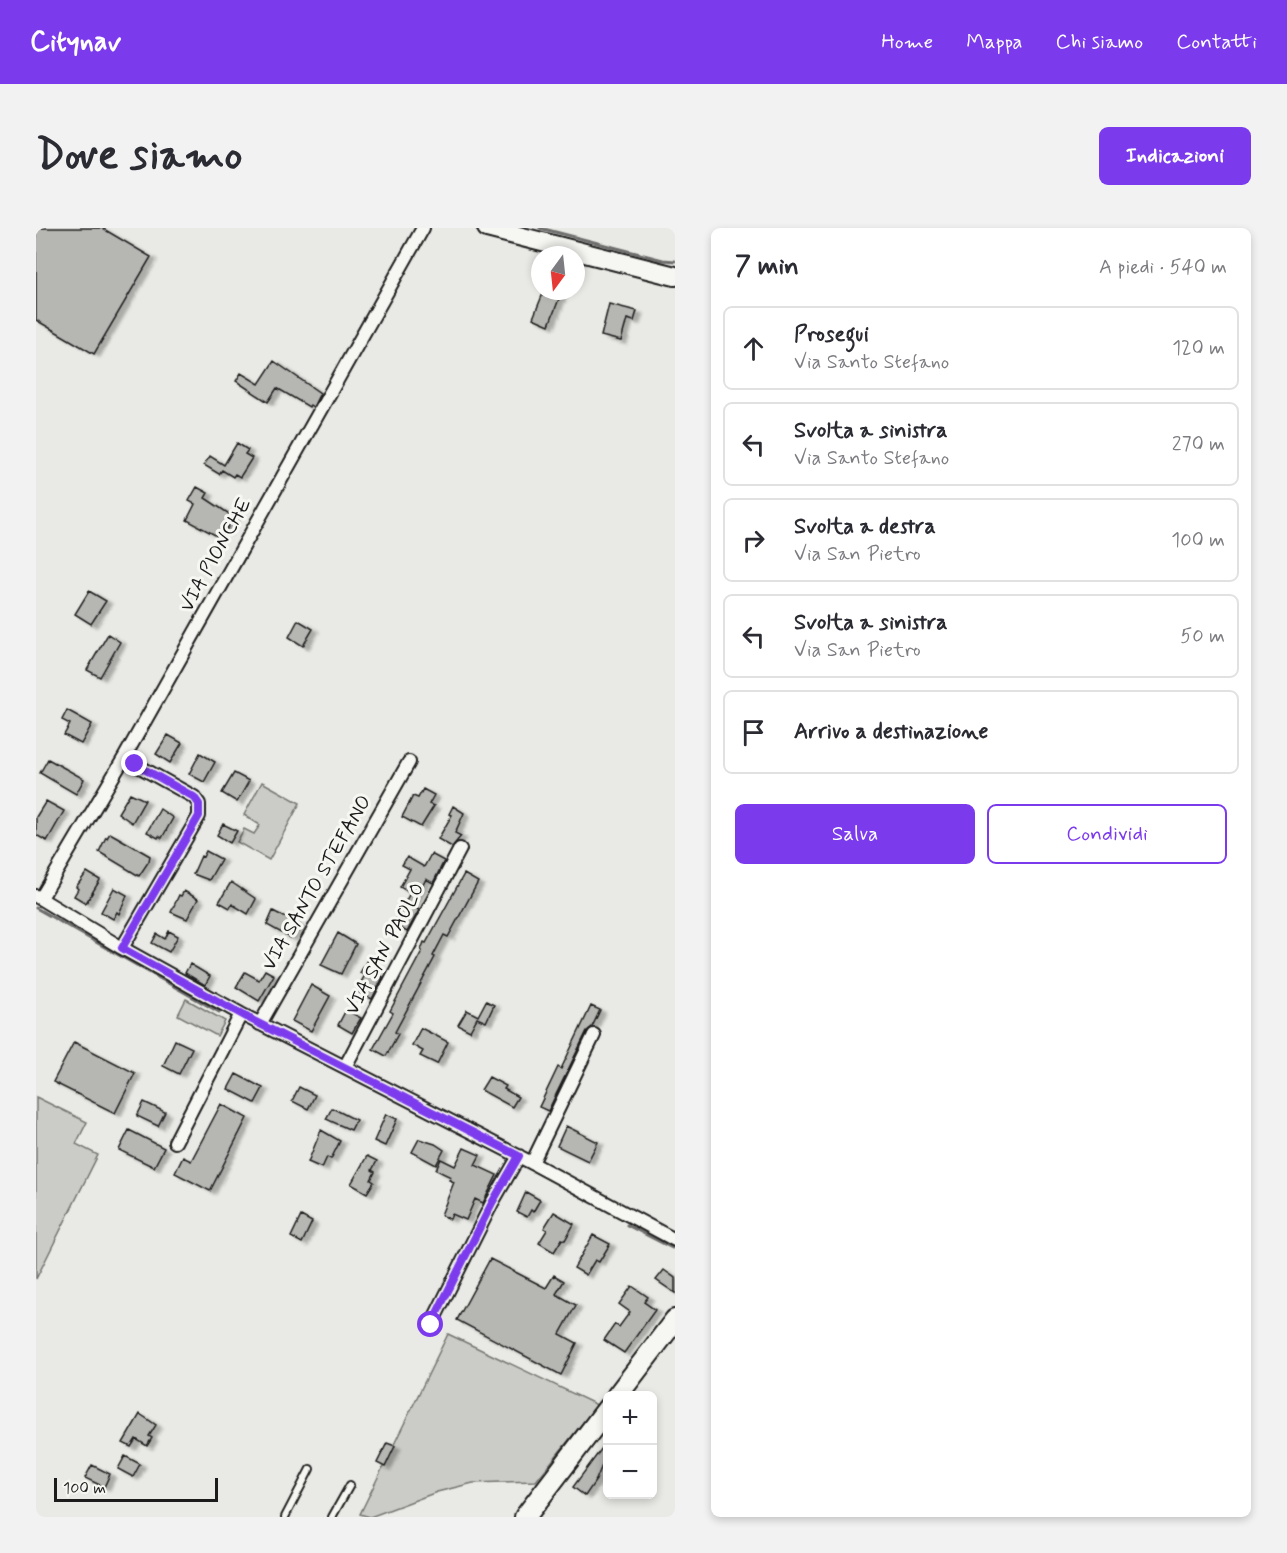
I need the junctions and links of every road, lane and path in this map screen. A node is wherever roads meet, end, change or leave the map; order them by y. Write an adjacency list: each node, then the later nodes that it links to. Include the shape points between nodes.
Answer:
1 (423, 228): 4 (street, VIA PIONCHE)
2 (487, 228): 3 (street)
3 (675, 276)
4 (124, 758): 7 (street, VIA PIONCHE); 8 (street, via 194,797 200,810)
5 (409, 762): 10 (street, VIA SANTO STEFANO)
6 (460, 849): 12 (street, VIA SAN PAOLO)
7 (38, 897): 8 (street)
8 (122, 948): 9 (street)
9 (241, 1014): 10 (street); 13 (street)
10 (260, 1023): 12 (street)
11 (594, 1035): 15 (street)
12 (345, 1067): 14 (street)
13 (176, 1142)
14 (519, 1156): 15 (street); 18 (street)
15 (532, 1163): 16 (street)
16 (675, 1240)
17 (675, 1320): 19 (main road)
18 (431, 1325)
19 (620, 1391)
20 (603, 1415): 25 (main road)
21 (310, 1469): 23 (lane)
22 (350, 1485): 24 (lane)
23 (285, 1517)
24 (332, 1517)
25 (525, 1517)

